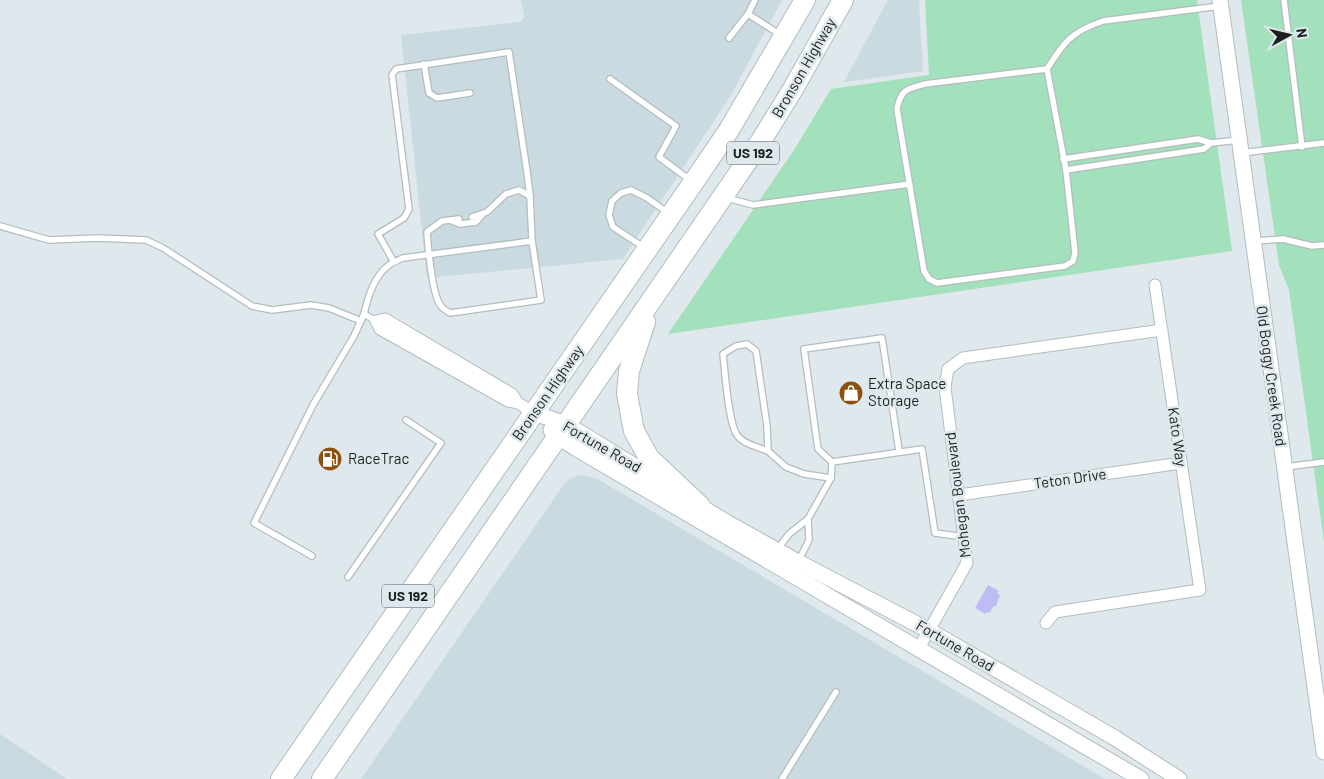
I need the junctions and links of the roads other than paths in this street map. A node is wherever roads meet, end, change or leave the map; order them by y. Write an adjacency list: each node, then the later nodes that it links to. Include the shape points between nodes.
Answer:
1 (755, 0): 6 (lane)
2 (805, 0): 7 (highway, Bronson Highway / US 192)
3 (843, 0): 22 (highway, Bronson Highway / US 192, via 788,97)
4 (1284, 0): 15 (lane)
5 (1220, 3): 10 (lane, via 1088,26 1063,44); 16 (main road, Old Boggy Creek Road)
6 (748, 14): 7 (lane); 8 (lane)
7 (784, 37): 19 (highway, Bronson Highway / US 192)
8 (729, 38)
9 (424, 64): 12 (lane, via 432,96); 21 (lane, via 509,52); 34 (lane, via 396,69 392,75 409,209 404,218 378,234)
10 (1046, 69): 17 (lane); 20 (lane, via 907,88 897,109)
11 (610, 79): 19 (lane, via 676,126 658,157)
12 (470, 93)
13 (1211, 143): 16 (lane); 17 (lane, via 1198,139); 18 (lane, via 1204,149)
14 (1324, 143): 15 (lane)
15 (1302, 146): 16 (lane)
16 (1240, 147): 29 (main road, Old Boggy Creek Road)
17 (1063, 159): 18 (lane)
18 (1066, 170): 20 (lane, via 1073,261 1065,266 937,283 924,271)
19 (694, 183): 24 (highway, Bronson Highway / US 192)
20 (910, 184): 22 (lane, via 753,205)
21 (530, 196): 23 (lane, via 518,190 506,194); 30 (lane)
22 (724, 197): 36 (highway, Bronson Highway / US 192)
23 (483, 214): 25 (lane); 27 (lane, via 476,222 460,224)
24 (671, 215): 32 (highway, Bronson Highway / US 192); 32 (lane, via 631,190 612,201 609,215 614,227)
25 (472, 217)
26 (459, 219): 27 (lane)
27 (449, 220): 33 (lane, via 427,232)
28 (0, 226): 38 (lane, via 49,240 146,240 252,306 272,310 311,305 330,308)
29 (1253, 241): 31 (lane, via 1283,239 1312,246); 49 (main road, Old Boggy Creek Road)
30 (532, 242): 33 (lane); 33 (lane, via 541,300 450,313 441,308 437,299)
31 (1324, 245)
32 (647, 250): 41 (highway, Bronson Highway / US 192)
33 (428, 255): 34 (lane)
34 (394, 262): 37 (lane, via 379,277 369,294)
35 (1155, 284): 40 (street, Kato Way)
36 (652, 299): 43 (highway, Bronson Highway / US 192); 52 (highway, via 629,371 627,394 634,431 649,458)
37 (364, 314): 38 (lane); 39 (lane)
38 (360, 321): 56 (lane, via 254,523)
39 (376, 321): 41 (street, via 380,329)
40 (1162, 330): 48 (street, Kato Way); 51 (street, Mohegan Boulevard, via 962,358 948,369 945,387)
41 (526, 408): 43 (main road, Fortune Road); 64 (highway, Bronson Highway / US 192)
42 (406, 420): 58 (lane, via 441,443)
43 (562, 431): 52 (main road, Fortune Road); 61 (main road, Fortune Road); 65 (highway, Bronson Highway / US 192)
44 (768, 451): 44 (lane, via 756,351 747,344 736,346 723,354 732,423 737,435); 50 (lane, via 786,466 804,474)
45 (899, 451): 46 (lane); 46 (lane, via 882,338 804,349 818,449); 54 (lane, via 922,449 934,533)
46 (832, 462): 50 (lane)
47 (1324, 462): 49 (lane)
48 (1181, 463): 51 (street, Teton Drive); 59 (street, Kato Way, via 1200,590 1055,612)
49 (1284, 467): 63 (main road, Old Boggy Creek Road)
50 (831, 478): 53 (lane)
51 (959, 495): 54 (street, Mohegan Boulevard)
52 (700, 506): 55 (main road, Fortune Road)
53 (808, 519): 55 (lane, via 790,534); 57 (lane, via 809,540)
54 (964, 537): 60 (street, Mohegan Boulevard, via 967,563)
55 (778, 550): 57 (main road, Fortune Road)
56 (312, 556)
57 (798, 562): 60 (main road, Fortune Road)
58 (348, 577)
59 (1046, 623)
60 (930, 630): 61 (street, Mohegan Boulevard); 68 (main road, Fortune Road)
61 (919, 648): 67 (main road, Fortune Road)
62 (836, 692): 66 (lane)
63 (1324, 747)
64 (282, 779)
65 (322, 779)
66 (782, 779)
67 (1141, 779)
68 (1179, 779)

